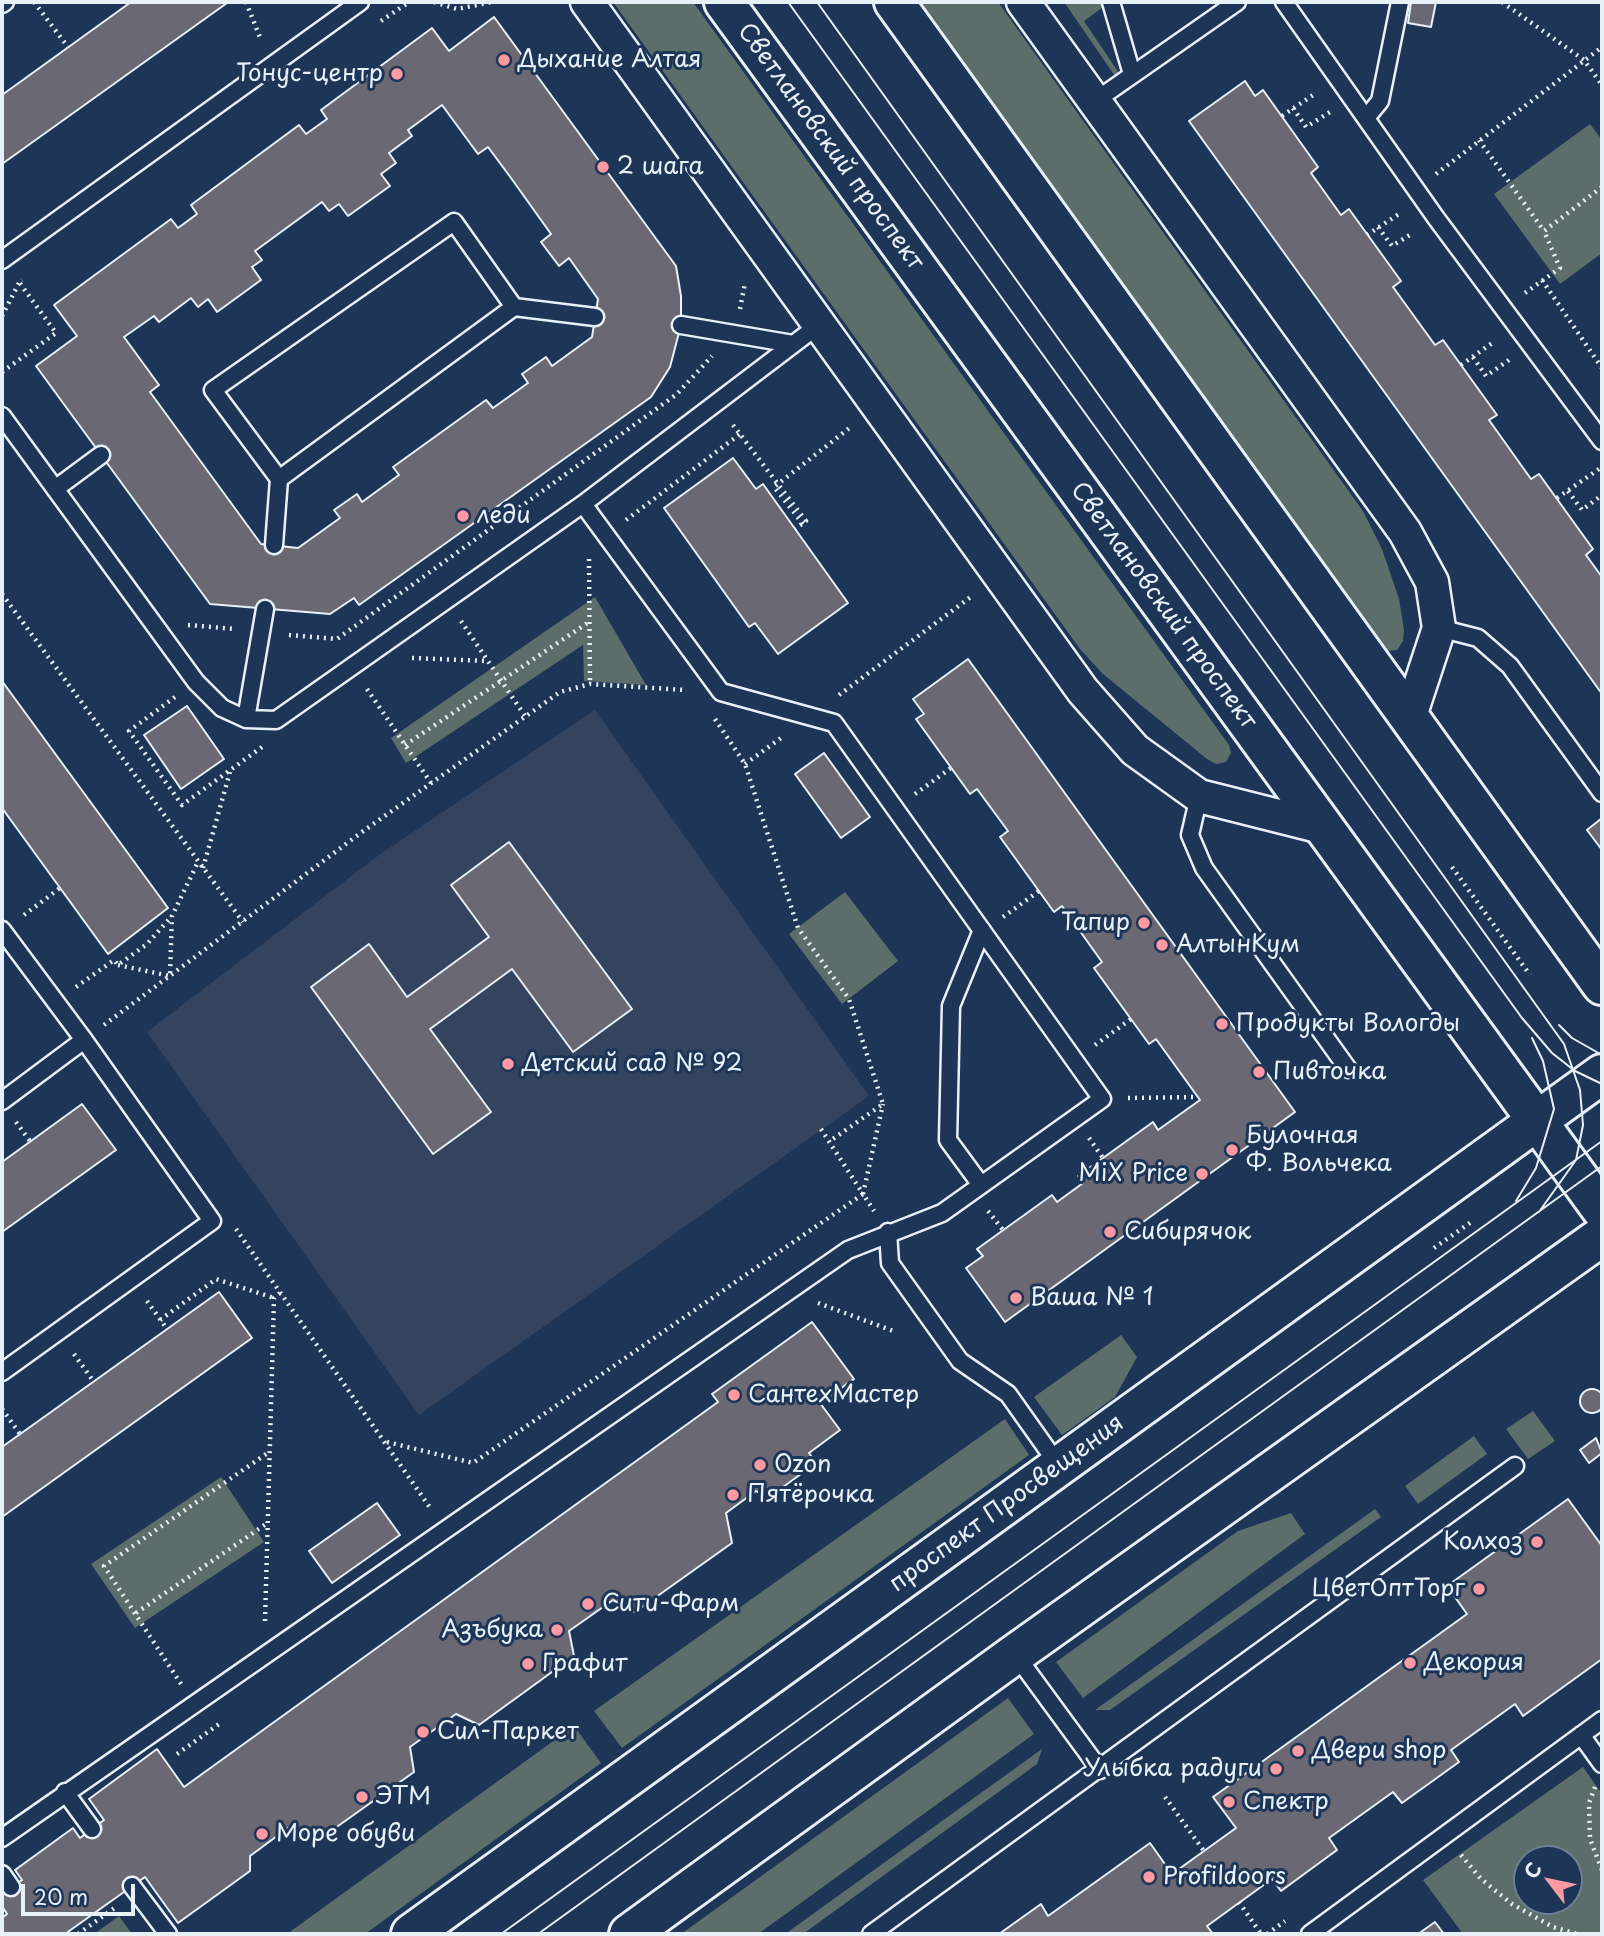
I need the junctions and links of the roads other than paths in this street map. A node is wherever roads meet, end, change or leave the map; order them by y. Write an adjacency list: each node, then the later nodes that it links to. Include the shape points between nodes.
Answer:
1 (360, 2): 13 (lane)
2 (587, 2): 16 (street)
3 (724, 2): 32 (main road, Светлановский проспект)
4 (894, 2): 28 (main road)
5 (1023, 2): 11 (street)
6 (1111, 2): 10 (lane)
7 (1237, 2): 10 (lane)
8 (1284, 2): 12 (lane)
9 (1400, 2): 12 (lane, via 1380,101)
10 (1132, 74): 11 (lane)
11 (1095, 101): 27 (street, via 1405,532 1432,582)
12 (1366, 118): 20 (lane)
13 (2, 260)
14 (514, 307): 15 (lane); 22 (lane); 22 (lane, via 454,222 214,390)
15 (595, 317)
16 (820, 324): 18 (lane); 31 (street, via 1083,691 1135,750)
17 (681, 325): 18 (lane)
18 (793, 344): 24 (lane)
19 (2, 416): 23 (lane)
20 (1602, 441)
21 (101, 455): 23 (lane)
22 (279, 479): 25 (lane)
23 (55, 489): 29 (lane, via 196,682 222,708)
24 (583, 504): 29 (lane, via 276,720); 34 (lane, via 721,692 834,723)
25 (274, 545)
26 (265, 609): 29 (lane)
27 (1439, 628): 28 (street); 30 (lane, via 1478,638 1510,666)
28 (1410, 716): 35 (main road)
29 (246, 719)
30 (1602, 793)
31 (1199, 796): 32 (street); 37 (lane, via 1190,835 1205,868)
32 (1326, 828): 40 (main road, Светлановский проспект)
33 (2, 930): 36 (lane)
34 (982, 931): 41 (lane, via 950,1006 948,1140); 41 (lane, via 1102,1099)
35 (1602, 985)
36 (84, 1040): 39 (lane); 45 (lane, via 212,1221)
37 (1348, 1069)
38 (1602, 1074): 40 (main road, проспект Просвещения)
39 (2, 1101)
40 (1537, 1121): 42 (main road, Светлановский проспект); 47 (main road, проспект Просвещения)
41 (981, 1185): 43 (lane, via 942,1213)
42 (1602, 1210)
43 (888, 1232): 47 (lane, via 890,1263 960,1361 1008,1395); 53 (lane, via 848,1250)
44 (1602, 1236): 48 (main road)
45 (2, 1372)
46 (1515, 1466): 52 (lane)
47 (1059, 1467): 58 (main road, проспект Просвещения)
48 (1015, 1654): 52 (lane); 59 (main road)
49 (1602, 1720): 50 (lane)
50 (1581, 1735): 51 (lane); 61 (lane)
51 (1602, 1764)
52 (1100, 1770): 60 (lane)
53 (65, 1792): 54 (lane); 55 (lane)
54 (92, 1829)
55 (2, 1838)
56 (135, 1889): 57 (lane)
57 (168, 1934)
58 (411, 1934)
59 (629, 1934)
60 (871, 1934)
61 (1311, 1934)

